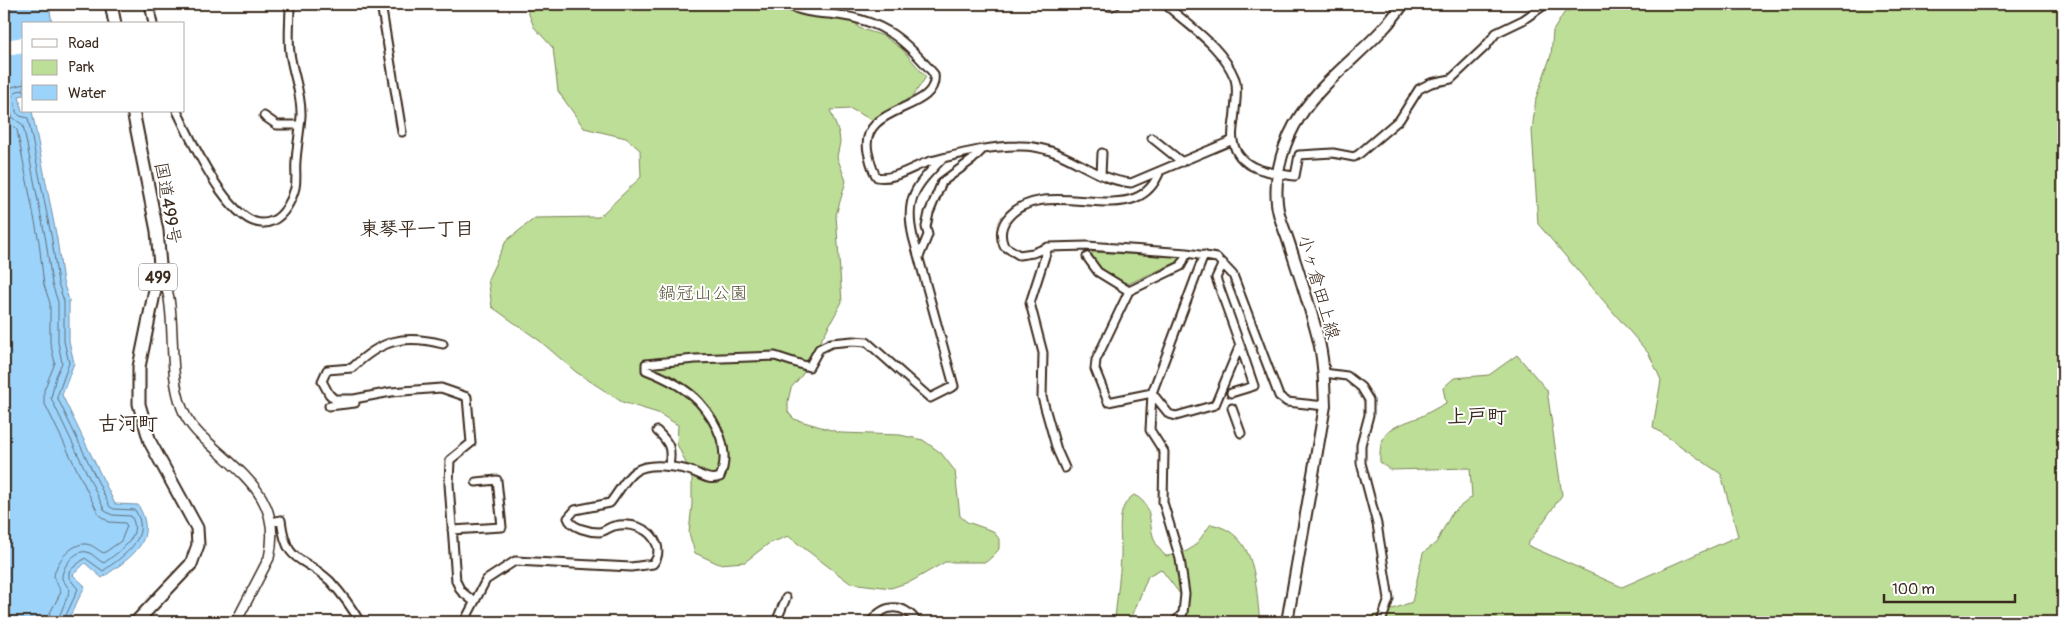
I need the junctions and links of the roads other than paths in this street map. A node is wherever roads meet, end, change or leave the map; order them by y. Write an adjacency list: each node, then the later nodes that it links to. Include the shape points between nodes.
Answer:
1 (111, 4): 12 (highway)
2 (148, 4): 13 (street)
3 (290, 4): 17 (street, via 290,52 301,96)
4 (381, 4): 18 (street)
5 (786, 4): 11 (street)
6 (1101, 4): 7 (street)
7 (1116, 4)
8 (1165, 4): 20 (street, via 1211,44 1228,64 1237,92)
9 (1403, 4): 26 (main road, 小ヶ倉田上線, via 1302,114 1291,133)
10 (1546, 4): 26 (street, via 1496,33 1451,79 1419,89 1400,119 1359,154 1354,157 1298,155 1295,176)
11 (797, 6): 23 (street, via 853,17 885,28 902,40 934,74 934,84 928,94 870,128 866,140 878,177 886,178)
12 (115, 22)
13 (152, 22)
14 (132, 112): 34 (highway, 国道499号 / 499, via 157,231)
15 (177, 112): 17 (street, via 217,186 244,216 255,222 270,222 286,208 295,186)
16 (264, 116): 17 (street, via 277,125)
17 (299, 125)
18 (402, 132)
19 (1152, 138): 24 (street)
20 (1232, 140): 24 (street); 26 (street, via 1247,163 1264,172)
21 (984, 149): 23 (street); 27 (street, via 1017,146 1054,150); 31 (street, via 942,182 929,213 928,235)
22 (1102, 153): 27 (street)
23 (942, 159): 31 (street, via 915,189 909,206)
24 (1182, 162): 25 (street)
25 (1160, 171): 27 (street, via 1132,183); 28 (street, via 1147,192 1134,199 1117,202 1050,199 1023,207 1004,222 1002,240 1013,254 1026,255)
26 (1278, 174): 38 (main road, 小ヶ倉田上線, via 1279,214 1319,339)
27 (1101, 175)
28 (1048, 247): 29 (street, via 1087,246); 48 (street, via 1030,303 1043,353 1042,397)
29 (1187, 253): 30 (street); 35 (street, via 1181,266)
30 (1204, 255): 33 (street); 39 (street)
31 (919, 257): 47 (street, via 954,386 930,398 867,342 853,341 831,343 819,349 809,367 775,356 646,364 646,370 670,380 699,402 723,445 724,466 720,477 706,478)
32 (1087, 257): 35 (street, via 1098,272)
33 (1223, 263): 37 (street, via 1216,278); 43 (street, via 1233,275 1279,396 1287,402)
34 (160, 265): 50 (street, via 170,304 175,373 182,409 202,438 258,490); 54 (highway, 国道499号 / 499, via 139,367 139,404 150,442 197,528 198,545 196,555 186,570)
35 (1129, 291): 39 (street, via 1096,360 1095,369 1108,402)
36 (444, 344): 41 (street, via 414,339 385,344 364,354 352,368 334,368 323,375 323,384 334,399)
37 (1240, 346): 39 (street, via 1215,405 1176,416 1169,414); 40 (street, via 1254,386)
38 (1324, 373): 43 (main road, 小ヶ倉田上線); 63 (street, via 1347,376 1361,387 1369,400 1370,415 1361,445 1361,464 1377,524 1389,599)
39 (1152, 393): 61 (street, via 1150,430 1164,452 1163,502 1180,559 1185,594 1183,613)
40 (1231, 393)
41 (366, 396): 42 (street, via 362,401); 51 (street, via 441,388 467,397 471,443 448,465)
42 (329, 406)
43 (1325, 406): 62 (main road, 小ヶ倉田上線)
44 (1232, 408): 46 (street)
45 (657, 431): 47 (street, via 672,450)
46 (1241, 433)
47 (669, 466): 53 (street, via 642,466 610,503 574,510 568,518 576,526 600,532 615,526 641,528 651,534 657,544 658,555 653,564 623,566 515,561 486,580)
48 (1065, 468)
49 (476, 482): 51 (street, via 497,480 502,527)
50 (272, 522): 55 (street, via 272,546 266,568); 56 (street, via 281,520 284,541 291,553 330,582)
51 (452, 530): 53 (street, via 456,581)
52 (786, 598): 58 (street)
53 (473, 601): 57 (street)
54 (136, 622)
55 (236, 622)
56 (360, 622)
57 (464, 622)
58 (776, 622)
59 (872, 622): 60 (street, via 884,609 894,607 907,611)
60 (917, 622)
61 (1175, 622)
62 (1287, 622)
63 (1381, 622)

